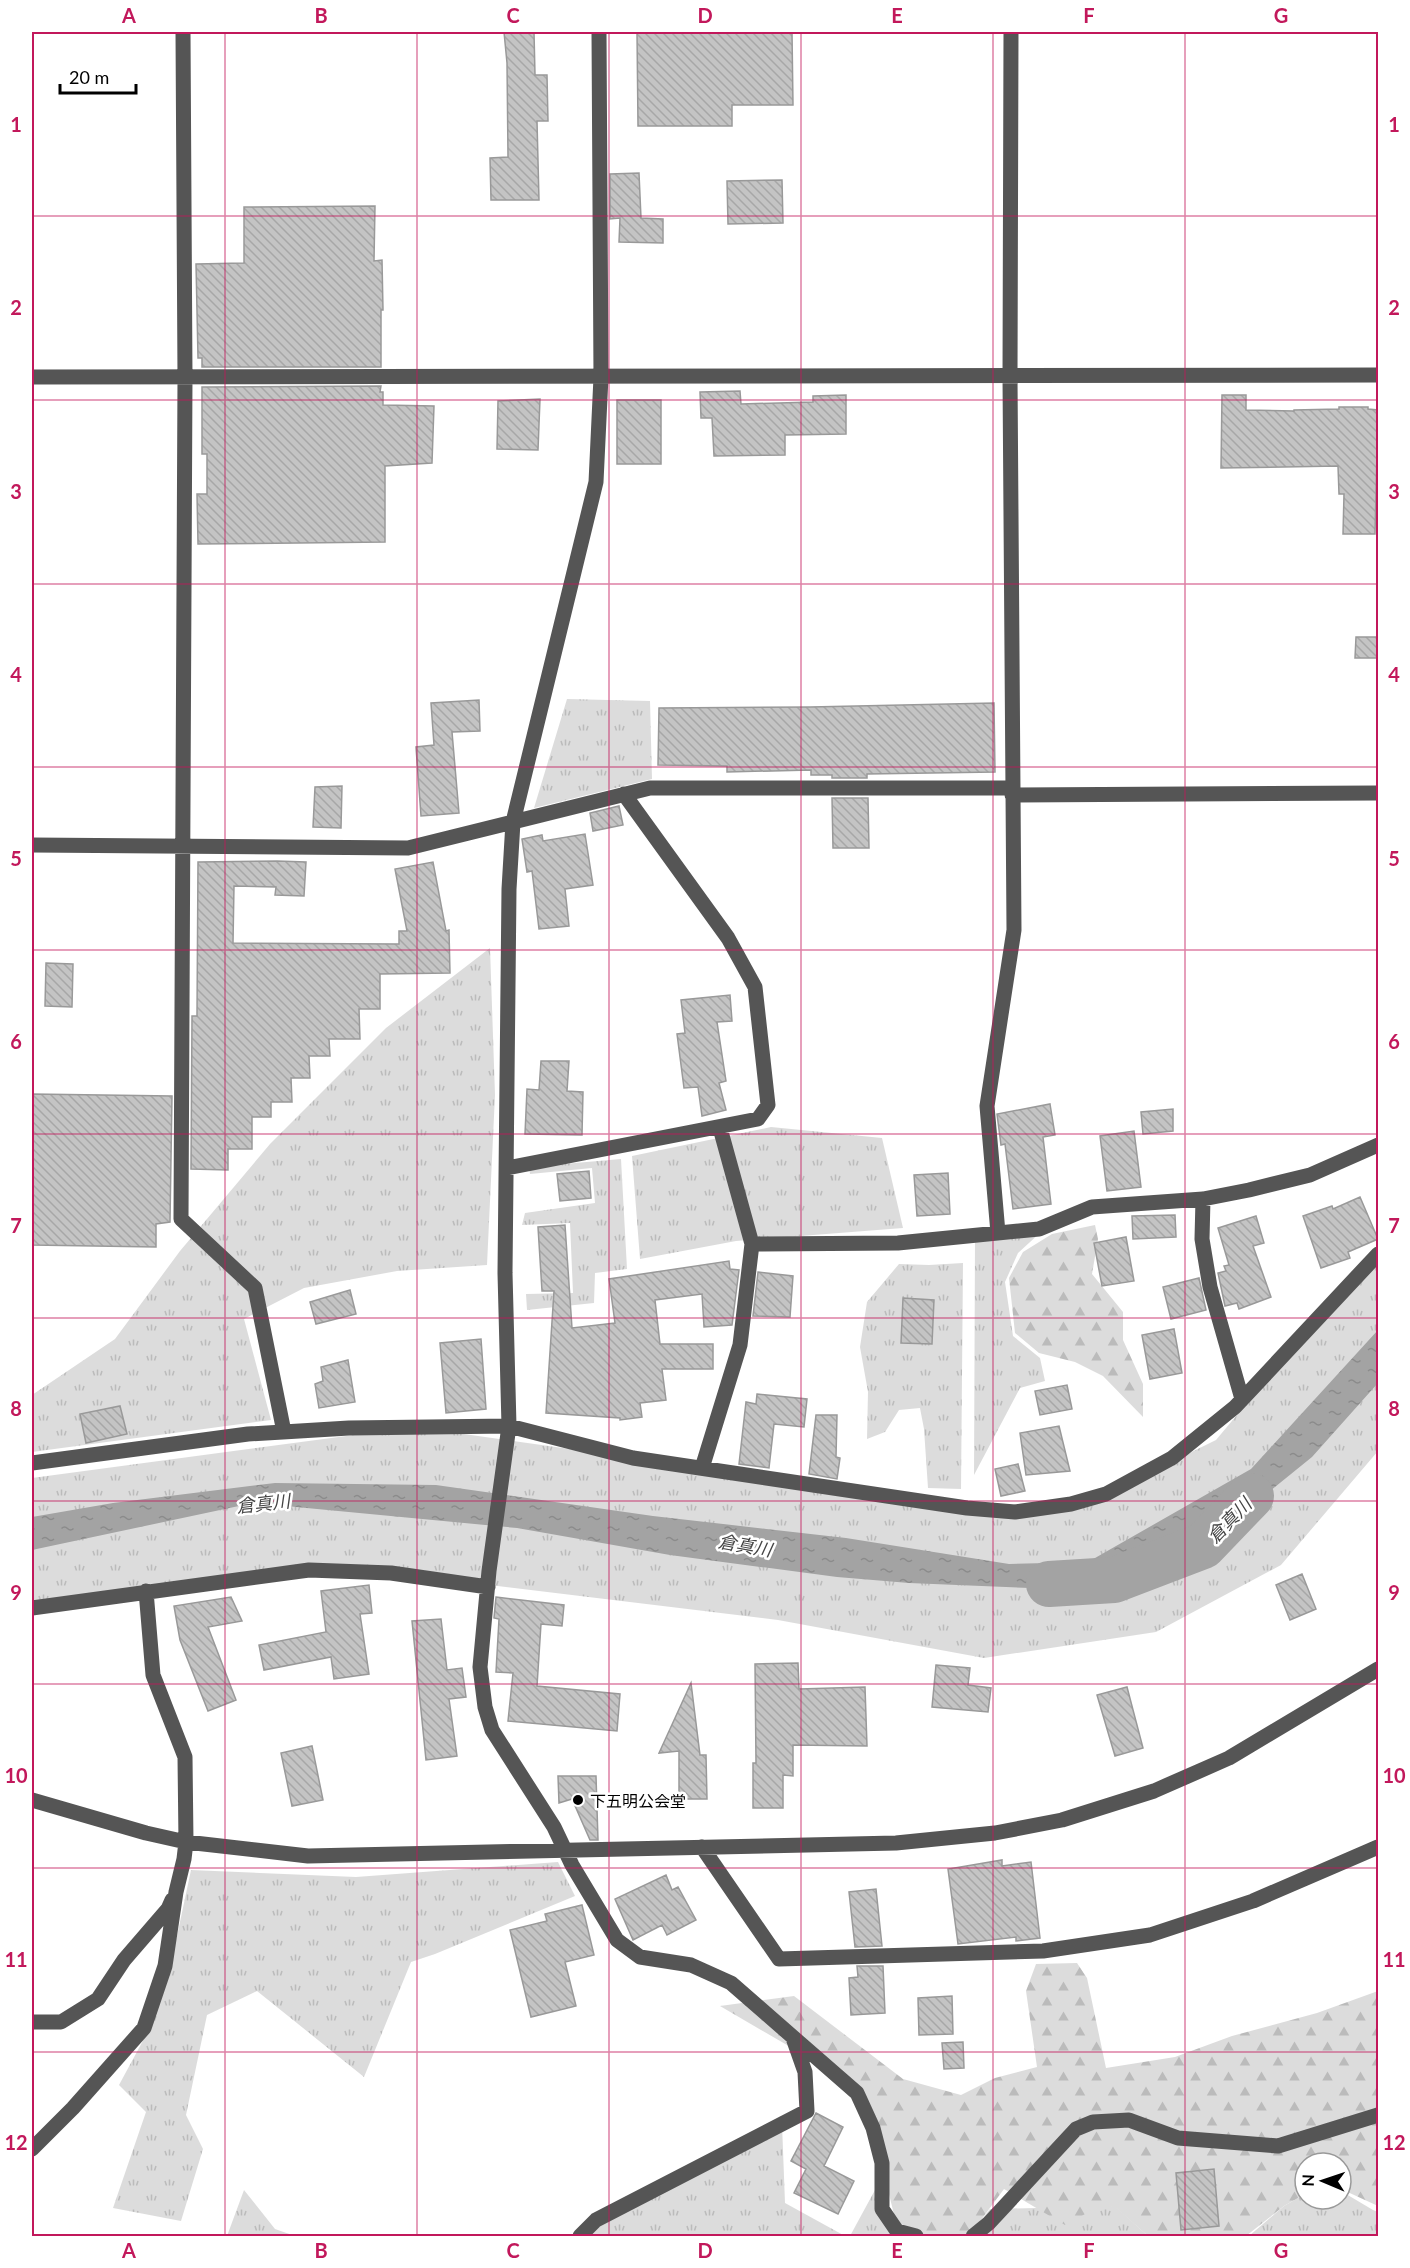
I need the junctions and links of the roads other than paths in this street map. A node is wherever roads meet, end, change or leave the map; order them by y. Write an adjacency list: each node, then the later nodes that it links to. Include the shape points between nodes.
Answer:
1 (183, 32): 7 (street)
2 (599, 32): 5 (street)
3 (1011, 32): 8 (street)
4 (1378, 375): 8 (street)
5 (601, 376): 7 (street); 8 (street); 12 (street, via 596,482)
6 (32, 377): 7 (street)
7 (185, 377): 14 (street)
8 (1010, 377): 9 (street)
9 (1012, 791): 10 (street); 11 (street, via 650,788); 19 (street, via 1014,930 987,1106)
10 (1378, 793)
11 (624, 794): 12 (street); 15 (street, via 728,938 754,987 768,1105 758,1119)
12 (513, 822): 14 (street, via 408,848); 17 (street)
13 (32, 845): 14 (street)
14 (183, 846): 24 (street, via 181,1219 255,1288)
15 (720, 1128): 17 (street); 20 (street)
16 (1378, 1145): 18 (street, via 1310,1175)
17 (507, 1168): 23 (street)
18 (1203, 1199): 19 (street, via 1092,1207 1039,1229); 22 (street, via 1202,1239 1210,1287)
19 (998, 1233): 20 (street, via 898,1243)
20 (752, 1244): 26 (street, via 740,1345)
21 (1378, 1254): 22 (street)
22 (1242, 1399): 26 (street, via 1172,1458 1106,1494 1071,1504 1015,1512)
23 (509, 1426): 24 (street); 26 (street, via 633,1458); 27 (street)
24 (284, 1432): 25 (street)
25 (32, 1463)
26 (702, 1468)
27 (488, 1579): 28 (street, via 309,1570); 35 (street, via 480,1667 485,1707 492,1730)
28 (146, 1592): 29 (street); 32 (street, via 153,1675 185,1757)
29 (32, 1608)
30 (1378, 1669): 33 (street, via 1229,1758 1154,1791 1062,1820 995,1833 896,1843)
31 (32, 1800): 32 (street)
32 (186, 1842): 35 (street, via 308,1856); 36 (street)
33 (702, 1847): 34 (street, via 779,1959 1043,1951 1150,1935 1253,1901); 35 (street)
34 (1378, 1847)
35 (566, 1850): 38 (street, via 617,1940 640,1957 691,1965 731,1983)
36 (176, 1892): 37 (street, via 168,1909 124,1960 98,2000 61,2022); 40 (street, via 165,1966 144,2028)
37 (32, 2022)
38 (792, 2036): 41 (street, via 805,2072 807,2111 596,2220); 42 (street, via 857,2093 873,2128 882,2163 882,2209 897,2231)
39 (1378, 2115): 43 (street, via 1278,2146 1178,2138 1130,2120 1093,2122 1076,2129)
40 (32, 2149)
41 (580, 2236)
42 (916, 2236)
43 (973, 2236)

